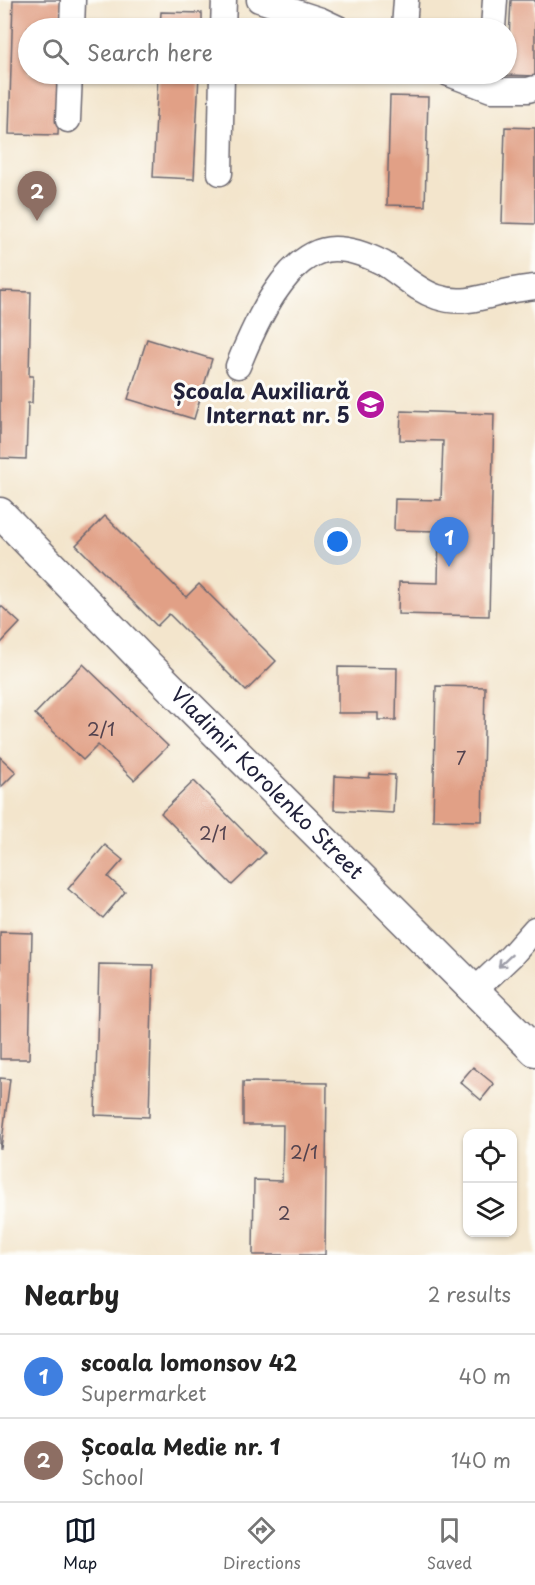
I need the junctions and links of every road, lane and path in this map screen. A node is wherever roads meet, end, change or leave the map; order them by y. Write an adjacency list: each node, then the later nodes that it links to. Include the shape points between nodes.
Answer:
1 (73, 0): 6 (street)
2 (224, 0): 7 (street)
3 (406, 0): 9 (street)
4 (495, 0): 10 (street)
5 (267, 1): 8 (street)
6 (72, 18)
7 (223, 18)
8 (315, 18)
9 (405, 18)
10 (494, 18)
11 (70, 84): 15 (street)
12 (222, 84): 16 (street)
13 (500, 84): 14 (street)
14 (535, 88)
15 (68, 120)
16 (220, 173)
17 (535, 287): 18 (street, via 476,300 436,297 382,263 351,250 333,248 314,254 290,272 266,305)
18 (238, 366)
19 (0, 513): 21 (main road, Vladimir Korolenko Street)
20 (535, 930): 21 (street, one-way to 21)
21 (474, 991): 22 (main road, Vladimir Korolenko Street)
22 (535, 1051)

